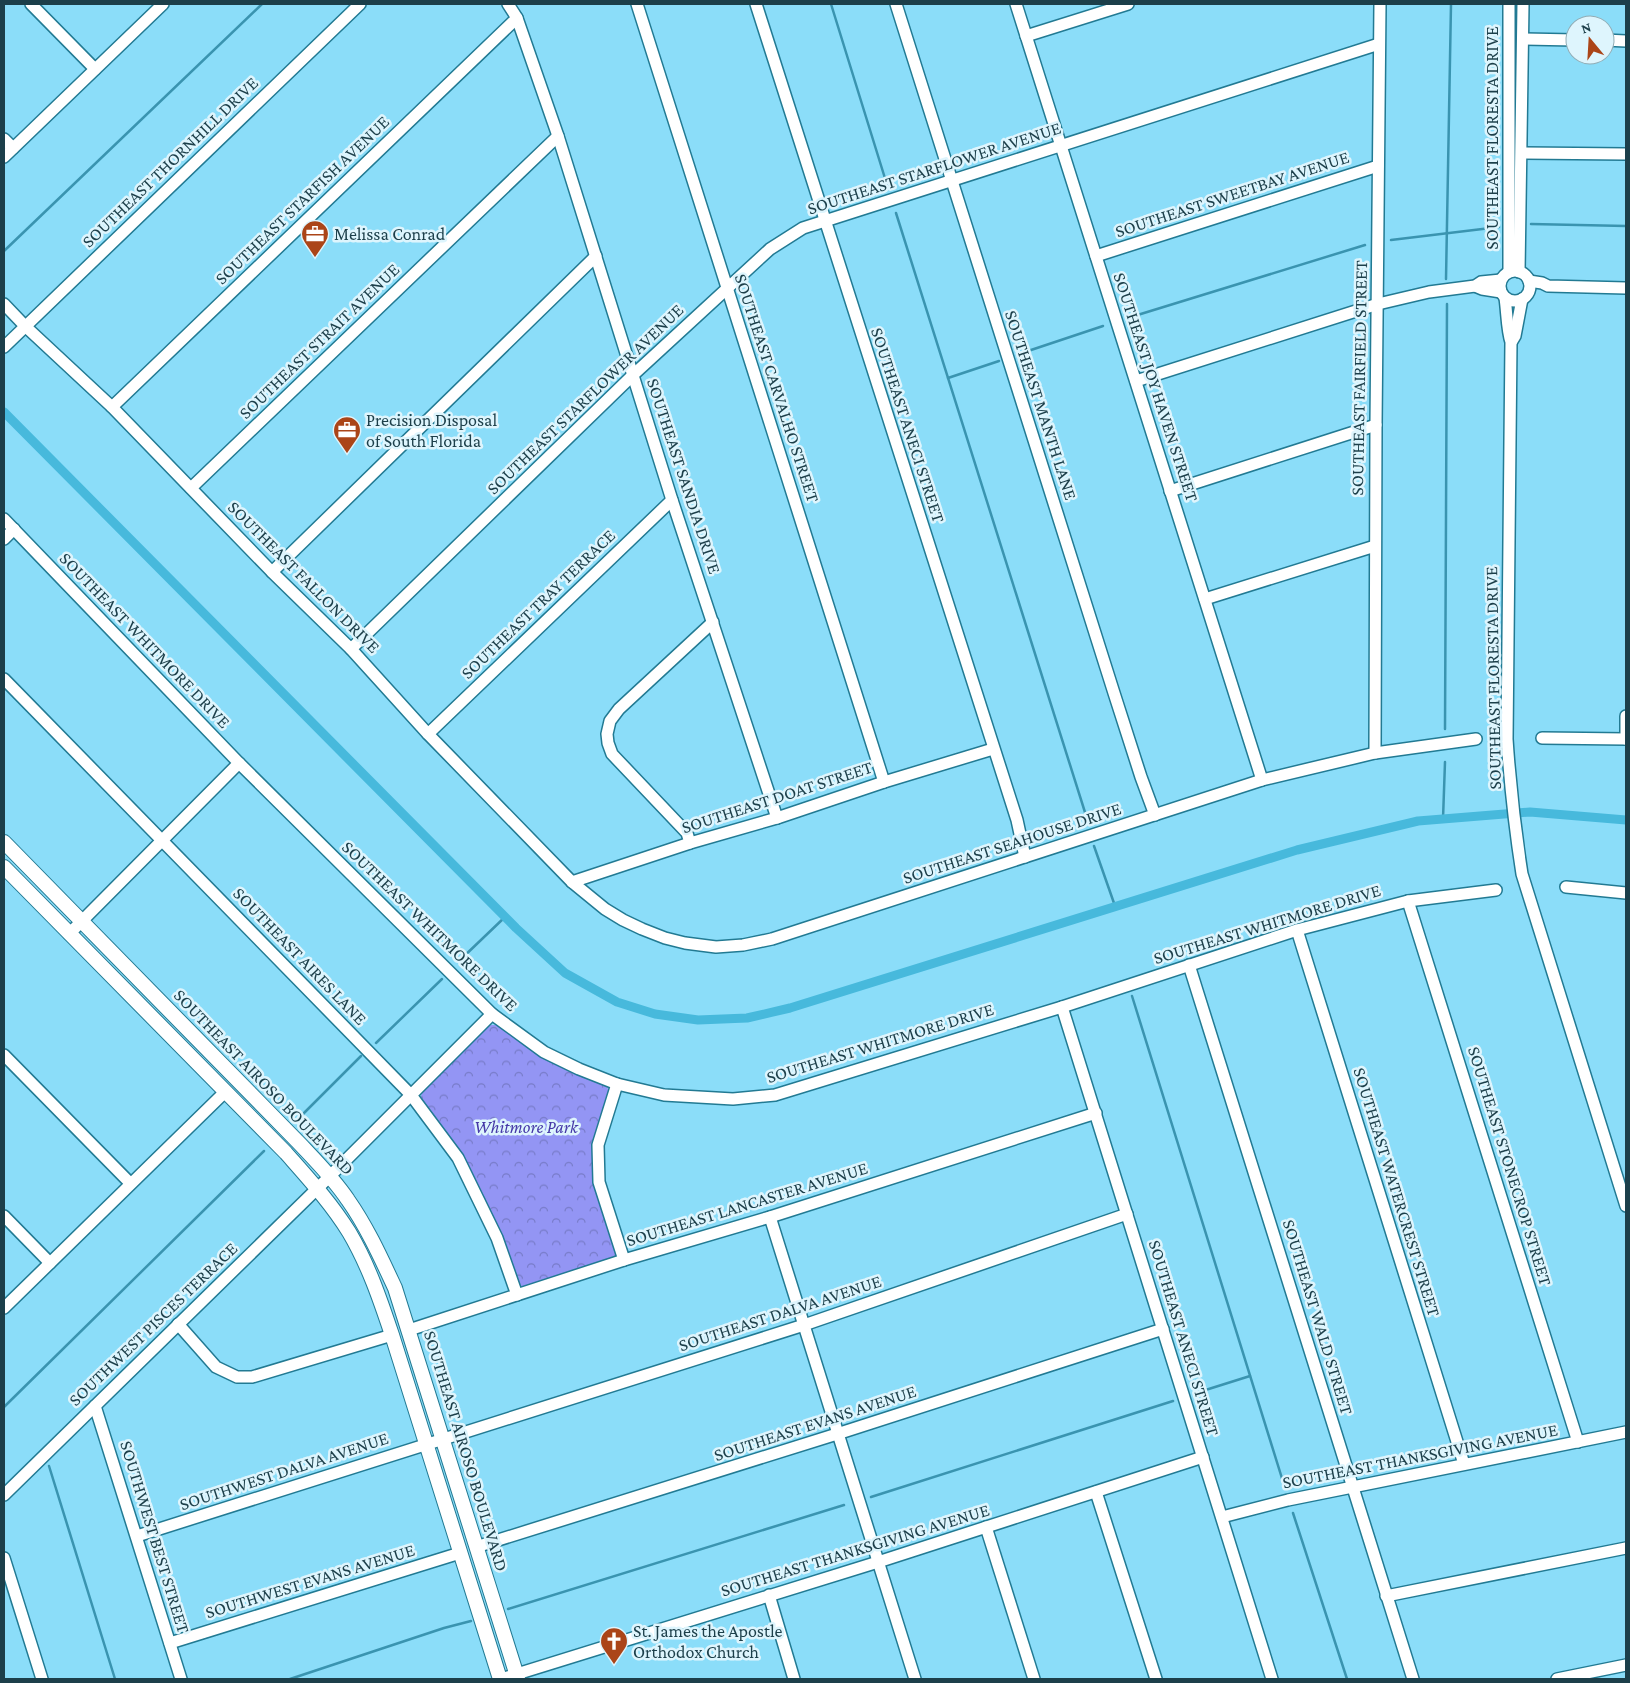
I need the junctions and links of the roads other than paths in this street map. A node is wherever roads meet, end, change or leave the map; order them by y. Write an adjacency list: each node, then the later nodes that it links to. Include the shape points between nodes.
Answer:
1 (31, 4): 18 (street)
2 (163, 4): 18 (street)
3 (360, 4): 40 (street, SOUTHEAST THORNHILL DRIVE)
4 (508, 4): 13 (street, SOUTHEAST SANDIA DRIVE)
5 (637, 4): 35 (street, SOUTHEAST CARVALHO STREET)
6 (756, 4): 28 (street, SOUTHEAST ANECI STREET)
7 (896, 4): 27 (street, SOUTHEAST MANTH LANE)
8 (1016, 4): 14 (street, SOUTHEAST JOY HAVEN STREET)
9 (1128, 4): 14 (street)
10 (1380, 4): 17 (street, SOUTHEAST FAIRFIELD STREET)
11 (1509, 4): 31 (street, SOUTHEAST FLORESTA DRIVE)
12 (1523, 4): 15 (street, SOUTHEAST FLORESTA DRIVE)
13 (517, 18): 19 (street, SOUTHEAST SANDIA DRIVE); 45 (street, SOUTHEAST STARFISH AVENUE)
14 (1026, 36): 21 (street, SOUTHEAST JOY HAVEN STREET)
15 (1522, 39): 16 (street); 23 (street, SOUTHEAST FLORESTA DRIVE)
16 (1565, 40)
17 (1379, 44): 21 (street, SOUTHEAST STARFLOWER AVENUE); 26 (street, SOUTHEAST FAIRFIELD STREET)
18 (95, 69): 22 (street)
19 (558, 136): 29 (street, SOUTHEAST SANDIA DRIVE); 47 (street, SOUTHEAST STRAIT AVENUE)
20 (4, 139): 22 (street)
21 (1061, 147): 27 (street, SOUTHEAST STARFLOWER AVENUE); 30 (street, SOUTHEAST JOY HAVEN STREET)
22 (13, 148): 25 (street)
23 (1522, 153): 24 (street); 31 (street, SOUTHEAST FLORESTA DRIVE)
24 (1626, 154)
25 (4, 157)
26 (1378, 166): 30 (street, SOUTHEAST SWEETBAY AVENUE); 39 (street, SOUTHEAST FAIRFIELD STREET)
27 (951, 180): 28 (street, SOUTHEAST STARFLOWER AVENUE); 69 (street, SOUTHEAST MANTH LANE)
28 (825, 220): 35 (street, SOUTHEAST STARFLOWER AVENUE, via 803,228 770,250); 64 (street, SOUTHEAST ANECI STREET)
29 (596, 256): 43 (street, SOUTHEAST SANDIA DRIVE); 54 (street)
30 (1096, 256): 44 (street, SOUTHEAST JOY HAVEN STREET)
31 (1514, 272): 32 (street); 36 (street, via 1526,277)
32 (1501, 280): 33 (street); 37 (street)
33 (1475, 286): 37 (street); 39 (street)
34 (1626, 288): 36 (street, via 1548,286 1542,290)
35 (727, 290): 43 (street, SOUTHEAST STARFLOWER AVENUE); 68 (street, SOUTHEAST CARVALHO STREET)
36 (1526, 290): 37 (street, via 1513,301); 41 (street, SOUTHEAST FLORESTA DRIVE)
37 (1503, 295): 41 (street, SOUTHEAST FLORESTA DRIVE)
38 (4, 304): 40 (street, SOUTHEAST FALLON DRIVE)
39 (1378, 304): 44 (street); 46 (street, SOUTHEAST FAIRFIELD STREET)
40 (25, 326): 42 (street, SOUTHEAST THORNHILL DRIVE); 45 (street, SOUTHEAST FALLON DRIVE)
41 (1511, 342): 97 (street, SOUTHEAST FLORESTA DRIVE, via 1507,739 1510,791 1522,874)
42 (4, 346)
43 (633, 375): 49 (street, SOUTHEAST SANDIA DRIVE); 57 (street, SOUTHEAST STARFLOWER AVENUE)
44 (1136, 381): 48 (street, SOUTHEAST JOY HAVEN STREET)
45 (112, 407): 47 (street, SOUTHEAST FALLON DRIVE)
46 (1376, 425): 48 (street); 53 (street, SOUTHEAST FAIRFIELD STREET)
47 (191, 488): 54 (street, SOUTHEAST FALLON DRIVE)
48 (1170, 491): 55 (street, SOUTHEAST JOY HAVEN STREET)
49 (672, 500): 56 (street, SOUTHEAST SANDIA DRIVE); 60 (street, SOUTHEAST TRAY TERRACE)
50 (4, 519): 51 (street, SOUTHEAST WHITMORE DRIVE)
51 (14, 529): 52 (street); 66 (street, SOUTHEAST WHITMORE DRIVE)
52 (4, 539)
53 (1375, 546): 55 (street); 65 (street, SOUTHEAST FAIRFIELD STREET)
54 (272, 572): 57 (street, SOUTHEAST FALLON DRIVE)
55 (1205, 598): 67 (street, SOUTHEAST JOY HAVEN STREET)
56 (713, 622): 70 (street, SOUTHEAST SANDIA DRIVE); 73 (street, via 614,714 608,727 608,742 615,759 687,833)
57 (351, 649): 60 (street, SOUTHEAST FALLON DRIVE)
58 (4, 679): 71 (street, SOUTHEAST AIRES LANE)
59 (1626, 716): 63 (street)
60 (428, 734): 76 (street, SOUTHEAST FALLON DRIVE)
61 (1542, 738): 63 (street)
62 (1476, 739): 65 (street, SOUTHEAST SEAHOUSE DRIVE)
63 (1626, 739)
64 (993, 749): 68 (street, SOUTHEAST DOAT STREET); 74 (street, SOUTHEAST ANECI STREET, via 1017,820)
65 (1375, 753): 67 (street, SOUTHEAST SEAHOUSE DRIVE)
66 (240, 763): 71 (street); 86 (street, SOUTHEAST WHITMORE DRIVE)
67 (1262, 780): 69 (street, SOUTHEAST SEAHOUSE DRIVE)
68 (884, 782): 70 (street, SOUTHEAST DOAT STREET)
69 (1155, 815): 74 (street, SOUTHEAST SEAHOUSE DRIVE)
70 (777, 818): 73 (street, SOUTHEAST DOAT STREET)
71 (163, 840): 81 (street); 92 (street, SOUTHEAST AIRES LANE)
72 (4, 842): 81 (main road, SOUTHEAST AIROSO BOULEVARD)
73 (690, 843): 76 (street, SOUTHEAST DOAT STREET)
74 (1025, 857): 76 (street, SOUTHEAST SEAHOUSE DRIVE, via 772,938 716,947 665,938 629,923 605,909)
75 (4, 867): 83 (main road, SOUTHEAST AIROSO BOULEVARD)
76 (572, 882)
77 (1566, 887): 79 (street)
78 (1496, 890): 80 (street, SOUTHEAST WHITMORE DRIVE)
79 (1626, 893)
80 (1408, 901): 82 (street, SOUTHEAST WHITMORE DRIVE); 114 (street, SOUTHEAST STONECROP STREET)
81 (82, 921): 83 (street); 87 (main road, SOUTHEAST AIROSO BOULEVARD)
82 (1297, 930): 84 (street, SOUTHEAST WHITMORE DRIVE); 117 (street, SOUTHEAST WATERCREST STREET)
83 (69, 934): 88 (main road, SOUTHEAST AIROSO BOULEVARD)
84 (1189, 965): 85 (street, SOUTHEAST WHITMORE DRIVE); 118 (street, SOUTHEAST WALD STREET)
85 (1062, 1007): 90 (street, SOUTHEAST WHITMORE DRIVE, via 775,1095 733,1099 664,1095); 93 (street, SOUTHEAST ANECI STREET)
86 (492, 1014): 90 (street, SOUTHEAST WHITMORE DRIVE, via 544,1052); 92 (street, SOUTHWEST PISCES TERRACE)
87 (197, 1039): 88 (main road); 94 (main road, SOUTHEAST AIROSO BOULEVARD)
88 (185, 1052): 91 (main road, SOUTHEAST AIROSO BOULEVARD)
89 (4, 1055): 95 (street)
90 (617, 1084): 101 (street, via 598,1145 599,1182)
91 (225, 1092): 95 (street); 96 (main road, SOUTHEAST AIROSO BOULEVARD)
92 (411, 1094): 94 (street, SOUTHWEST PISCES TERRACE); 103 (street, SOUTHEAST AIRES LANE, via 458,1158 496,1238)
93 (1096, 1113): 98 (street, SOUTHEAST ANECI STREET); 100 (street, SOUTHEAST LANCASTER AVENUE)
94 (329, 1177): 96 (street, SOUTHWEST PISCES TERRACE); 108 (main road, SOUTHEAST AIROSO BOULEVARD, via 349,1200 380,1256)
95 (130, 1184): 102 (street)
96 (317, 1188): 105 (street, SOUTHWEST PISCES TERRACE); 109 (main road, SOUTHEAST AIROSO BOULEVARD, via 349,1232 376,1285)
97 (1626, 1206)
98 (1127, 1214): 106 (street, SOUTHEAST DALVA AVENUE); 107 (street, SOUTHEAST ANECI STREET)
99 (4, 1216): 102 (street)
100 (770, 1217): 101 (street, SOUTHEAST LANCASTER AVENUE); 106 (street)
101 (624, 1260): 103 (street, SOUTHEAST LANCASTER AVENUE)
102 (50, 1263): 104 (street)
103 (517, 1295): 108 (street, SOUTHEAST LANCASTER AVENUE)
104 (4, 1308)
105 (178, 1324): 109 (street, via 216,1367 237,1377 252,1377); 110 (street, SOUTHWEST PISCES TERRACE)
106 (804, 1325): 112 (street); 113 (street, SOUTHEAST DALVA AVENUE)
107 (1163, 1329): 112 (street, SOUTHEAST EVANS AVENUE); 116 (street, SOUTHEAST ANECI STREET)
108 (409, 1330): 113 (main road, SOUTHEAST AIROSO BOULEVARD)
109 (392, 1335): 115 (main road, SOUTHEAST AIROSO BOULEVARD)
110 (95, 1406): 120 (street, SOUTHWEST PISCES TERRACE); 123 (street, SOUTHWEST BEST STREET)
111 (1626, 1432): 114 (street, SOUTHEAST THANKSGIVING AVENUE)
112 (837, 1434): 124 (street, SOUTHEAST EVANS AVENUE); 128 (street)
113 (442, 1439): 115 (street, SOUTHWEST DALVA AVENUE); 124 (main road, SOUTHEAST AIROSO BOULEVARD)
114 (1578, 1442): 117 (street, SOUTHEAST THANKSGIVING AVENUE)
115 (427, 1444): 123 (street, SOUTHWEST DALVA AVENUE); 126 (main road, SOUTHEAST AIROSO BOULEVARD)
116 (1203, 1457): 119 (street, SOUTHEAST THANKSGIVING AVENUE); 121 (street, SOUTHEAST ANECI STREET)
117 (1464, 1464): 118 (street, SOUTHEAST THANKSGIVING AVENUE)
118 (1352, 1488): 121 (street, SOUTHEAST THANKSGIVING AVENUE); 130 (street, SOUTHEAST WALD STREET)
119 (1096, 1492): 122 (street, SOUTHEAST THANKSGIVING AVENUE); 140 (street)
120 (4, 1495)
121 (1222, 1517): 141 (street, SOUTHEAST ANECI STREET)
122 (986, 1527): 128 (street, SOUTHEAST THANKSGIVING AVENUE); 139 (street)
123 (137, 1536): 131 (street, SOUTHWEST BEST STREET)
124 (476, 1548): 133 (main road, SOUTHEAST AIROSO BOULEVARD)
125 (1626, 1548): 130 (street)
126 (460, 1553): 131 (street, SOUTHWEST EVANS AVENUE); 136 (main road, SOUTHEAST AIROSO BOULEVARD)
127 (4, 1558): 134 (street)
128 (878, 1562): 129 (street, SOUTHEAST THANKSGIVING AVENUE); 138 (street)
129 (769, 1595): 133 (street, SOUTHEAST THANKSGIVING AVENUE); 137 (street)
130 (1386, 1596): 142 (street, SOUTHEAST WALD STREET)
131 (170, 1644): 135 (street, SOUTHWEST BEST STREET)
132 (1626, 1665): 143 (street)
133 (517, 1676): 136 (street, SOUTHEAST THANKSGIVING AVENUE)
134 (42, 1679)
135 (181, 1679)
136 (500, 1679)
137 (794, 1679)
138 (915, 1679)
139 (1034, 1679)
140 (1156, 1679)
141 (1272, 1679)
142 (1413, 1679)
143 (1558, 1679)

